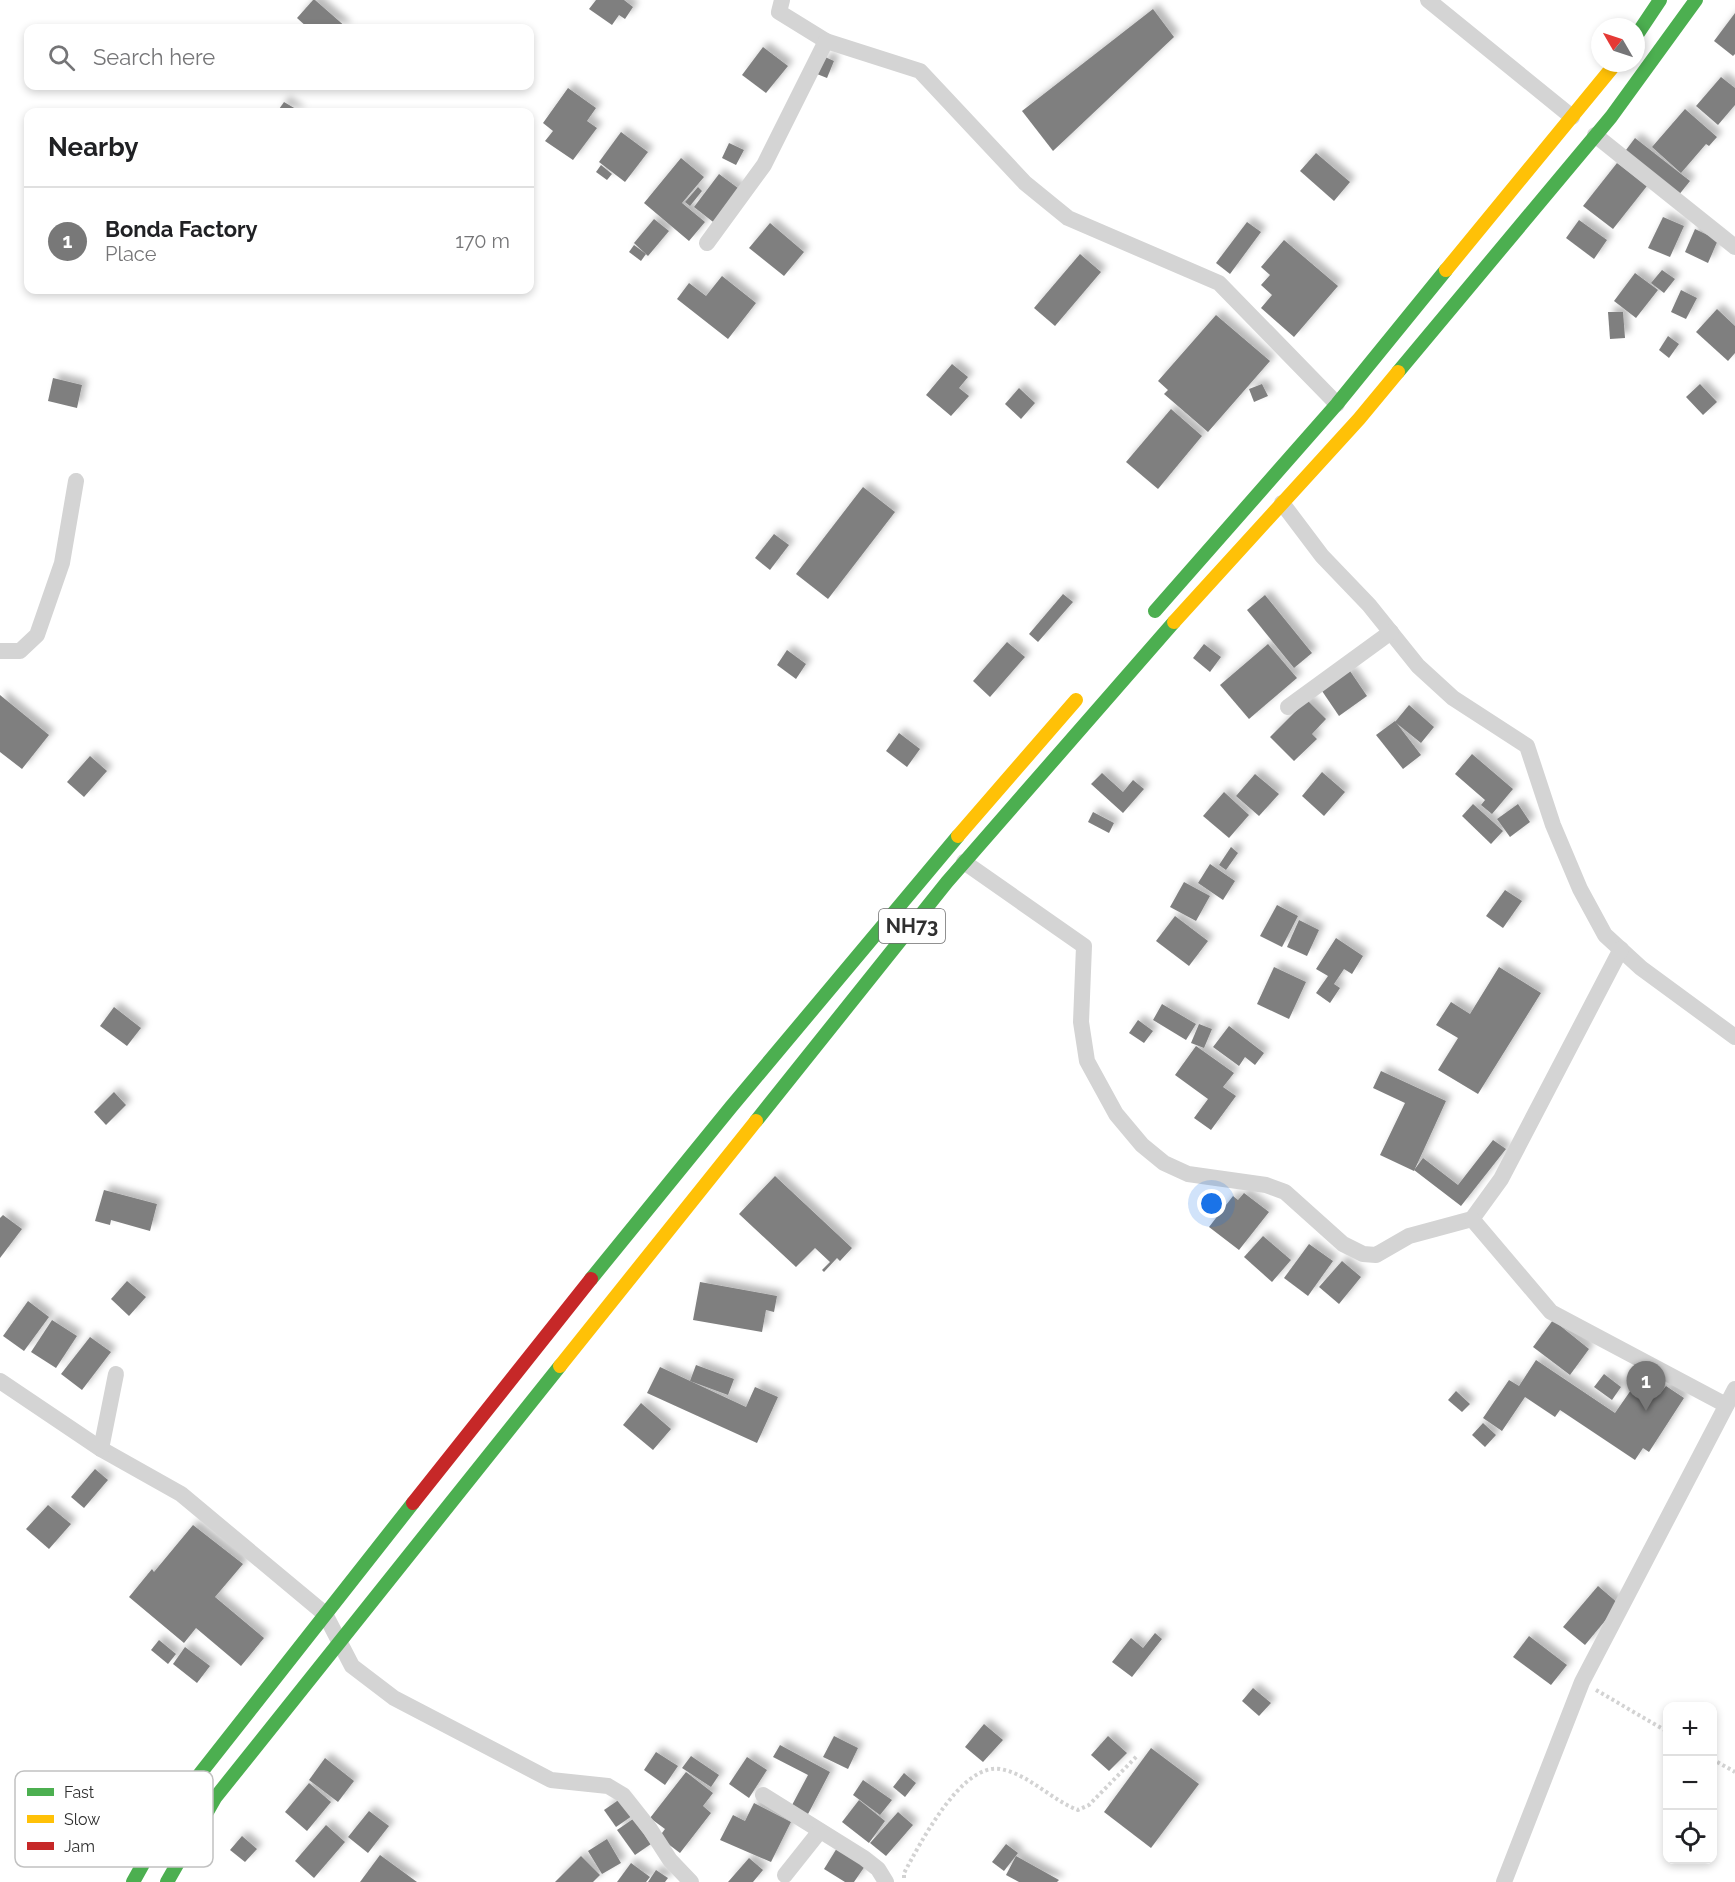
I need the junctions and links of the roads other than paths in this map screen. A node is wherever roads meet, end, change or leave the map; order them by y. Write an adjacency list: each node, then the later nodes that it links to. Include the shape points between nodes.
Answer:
1 (782, 0): 6 (street, via 779,12)
2 (1428, 0): 8 (street)
3 (1660, 0): 5 (highway)
4 (1696, 0): 9 (highway, NH73)
5 (1645, 22)
6 (826, 42): 10 (street, via 764,165); 12 (street, via 920,71 1025,183 1059,211 1219,283)
7 (1609, 72): 8 (highway)
8 (1572, 117): 12 (highway)
9 (1595, 135): 11 (street); 14 (highway, NH73, via 1359,419)
10 (707, 243)
11 (1735, 246)
12 (1337, 404): 15 (highway)
13 (76, 481): 17 (street, via 62,562 37,635 20,651)
14 (1282, 503): 16 (street, via 1322,556); 20 (highway, NH73)
15 (1148, 619)
16 (1391, 632): 19 (street); 21 (street, via 1418,666 1453,698 1527,746 1553,825 1580,889 1605,935)
17 (0, 651)
18 (1085, 690): 29 (highway, NH73, via 927,869 524,1361)
19 (1288, 707)
20 (964, 862): 23 (street, via 1084,946 1081,1022 1088,1061 1116,1114 1142,1145 1164,1163 1188,1174 1266,1185 1285,1192 1342,1244 1363,1254 1377,1255 1409,1236); 30 (highway, NH73)
21 (1621, 949): 22 (street); 23 (street, via 1501,1179)
22 (1735, 1037)
23 (1472, 1219): 27 (street, via 1551,1312)
24 (116, 1374): 28 (street)
25 (0, 1381): 28 (street)
26 (1735, 1389): 27 (street)
27 (1726, 1405): 42 (street, via 1582,1682)
28 (101, 1449): 29 (street, via 181,1494)
29 (325, 1614): 30 (street); 31 (highway, NH73)
30 (339, 1643): 33 (highway, NH73); 40 (street, via 352,1666 394,1698 551,1780 608,1786 623,1795)
31 (202, 1771)
32 (763, 1795): 34 (street)
33 (213, 1802)
34 (820, 1830): 37 (street); 41 (street, via 878,1869)
35 (141, 1867): 38 (highway, NH73)
36 (176, 1867): 39 (highway, NH73)
37 (785, 1875)
38 (133, 1882)
39 (167, 1882)
40 (691, 1882)
41 (886, 1882)
42 (1504, 1882)

